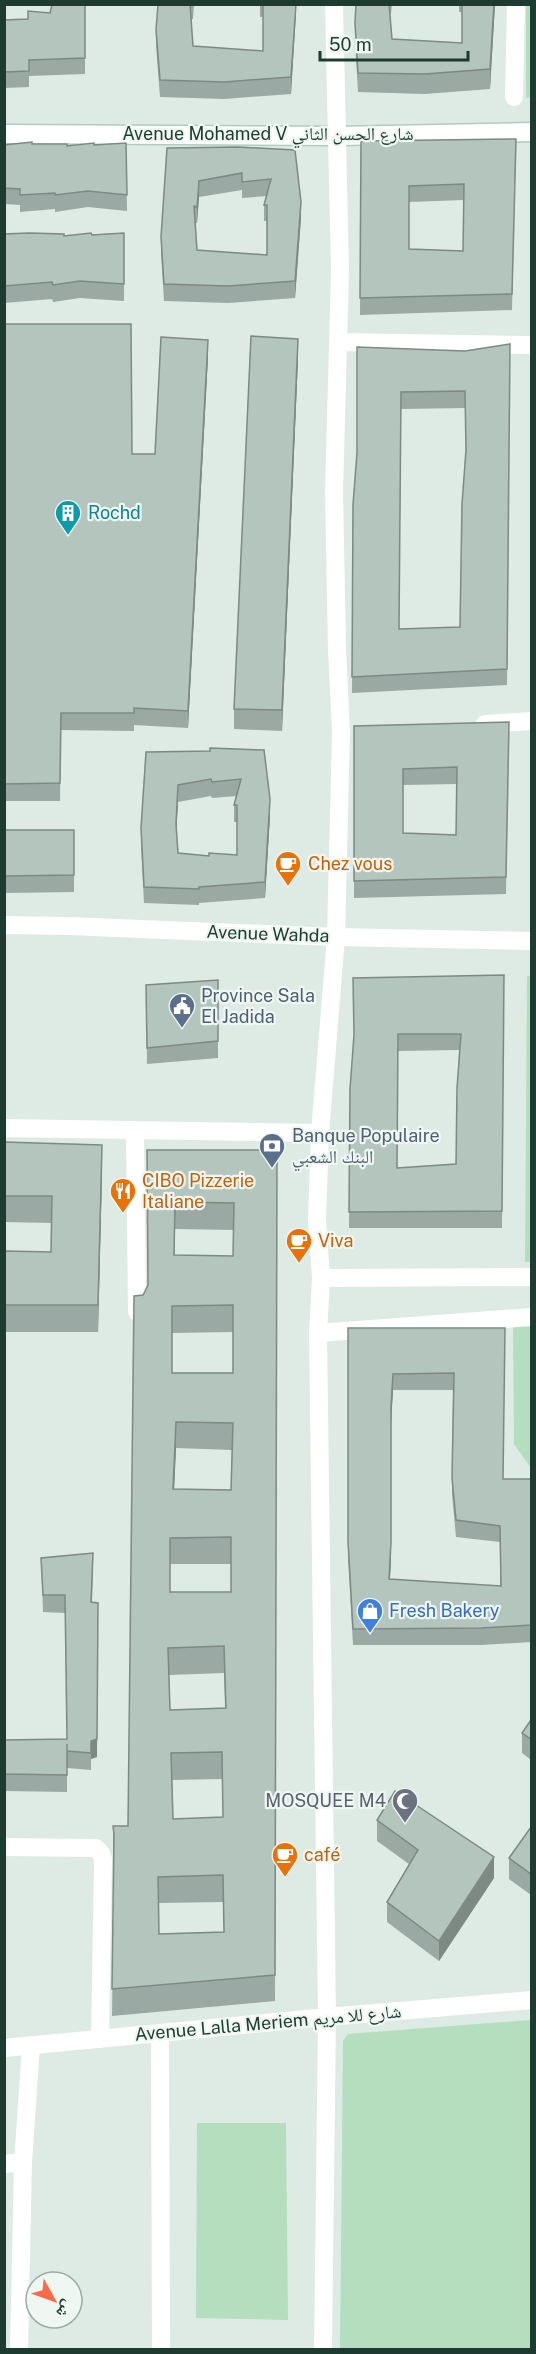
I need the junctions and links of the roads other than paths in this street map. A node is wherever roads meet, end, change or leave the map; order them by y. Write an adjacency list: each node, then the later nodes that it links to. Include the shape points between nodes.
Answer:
1 (334, 4): 6 (street)
2 (516, 4): 3 (street)
3 (514, 97)
4 (531, 132): 6 (street, Avenue Mohamed V شارع الحسن الثاني)
5 (4, 134): 6 (street, Avenue Mohamed V شارع الحسن الثاني)
6 (338, 136): 7 (street)
7 (339, 342): 8 (street); 12 (street, via 334,492 337,649 347,732)
8 (531, 345)
9 (531, 721): 10 (street)
10 (472, 724)
11 (4, 926): 12 (street, Avenue Wahda)
12 (336, 937): 13 (street, Avenue Wahda); 16 (street)
13 (531, 941)
14 (4, 1128): 15 (street)
15 (135, 1130): 16 (street); 19 (street)
16 (320, 1133): 18 (street, via 317,1218)
17 (531, 1277): 18 (street)
18 (321, 1278): 21 (street)
19 (137, 1312)
20 (531, 1317): 21 (street)
21 (318, 1333): 24 (street)
22 (4, 1847): 26 (street, via 96,1848 101,1853)
23 (531, 2000): 24 (street, Avenue Lalla Meriem شارع للا مريم)
24 (327, 2017): 25 (street, Avenue Lalla Meriem شارع للا مريم); 33 (street)
25 (160, 2033): 26 (street, Avenue Lalla Meriem شارع للا مريم); 32 (street)
26 (100, 2039): 27 (street, Avenue Lalla Meriem شارع للا مريم)
27 (31, 2046): 28 (street, Avenue Lalla Meriem شارع للا مريم); 29 (street)
28 (4, 2048)
29 (23, 2162): 30 (street); 31 (street)
30 (4, 2164)
31 (20, 2349)
32 (161, 2349)
33 (323, 2349)

